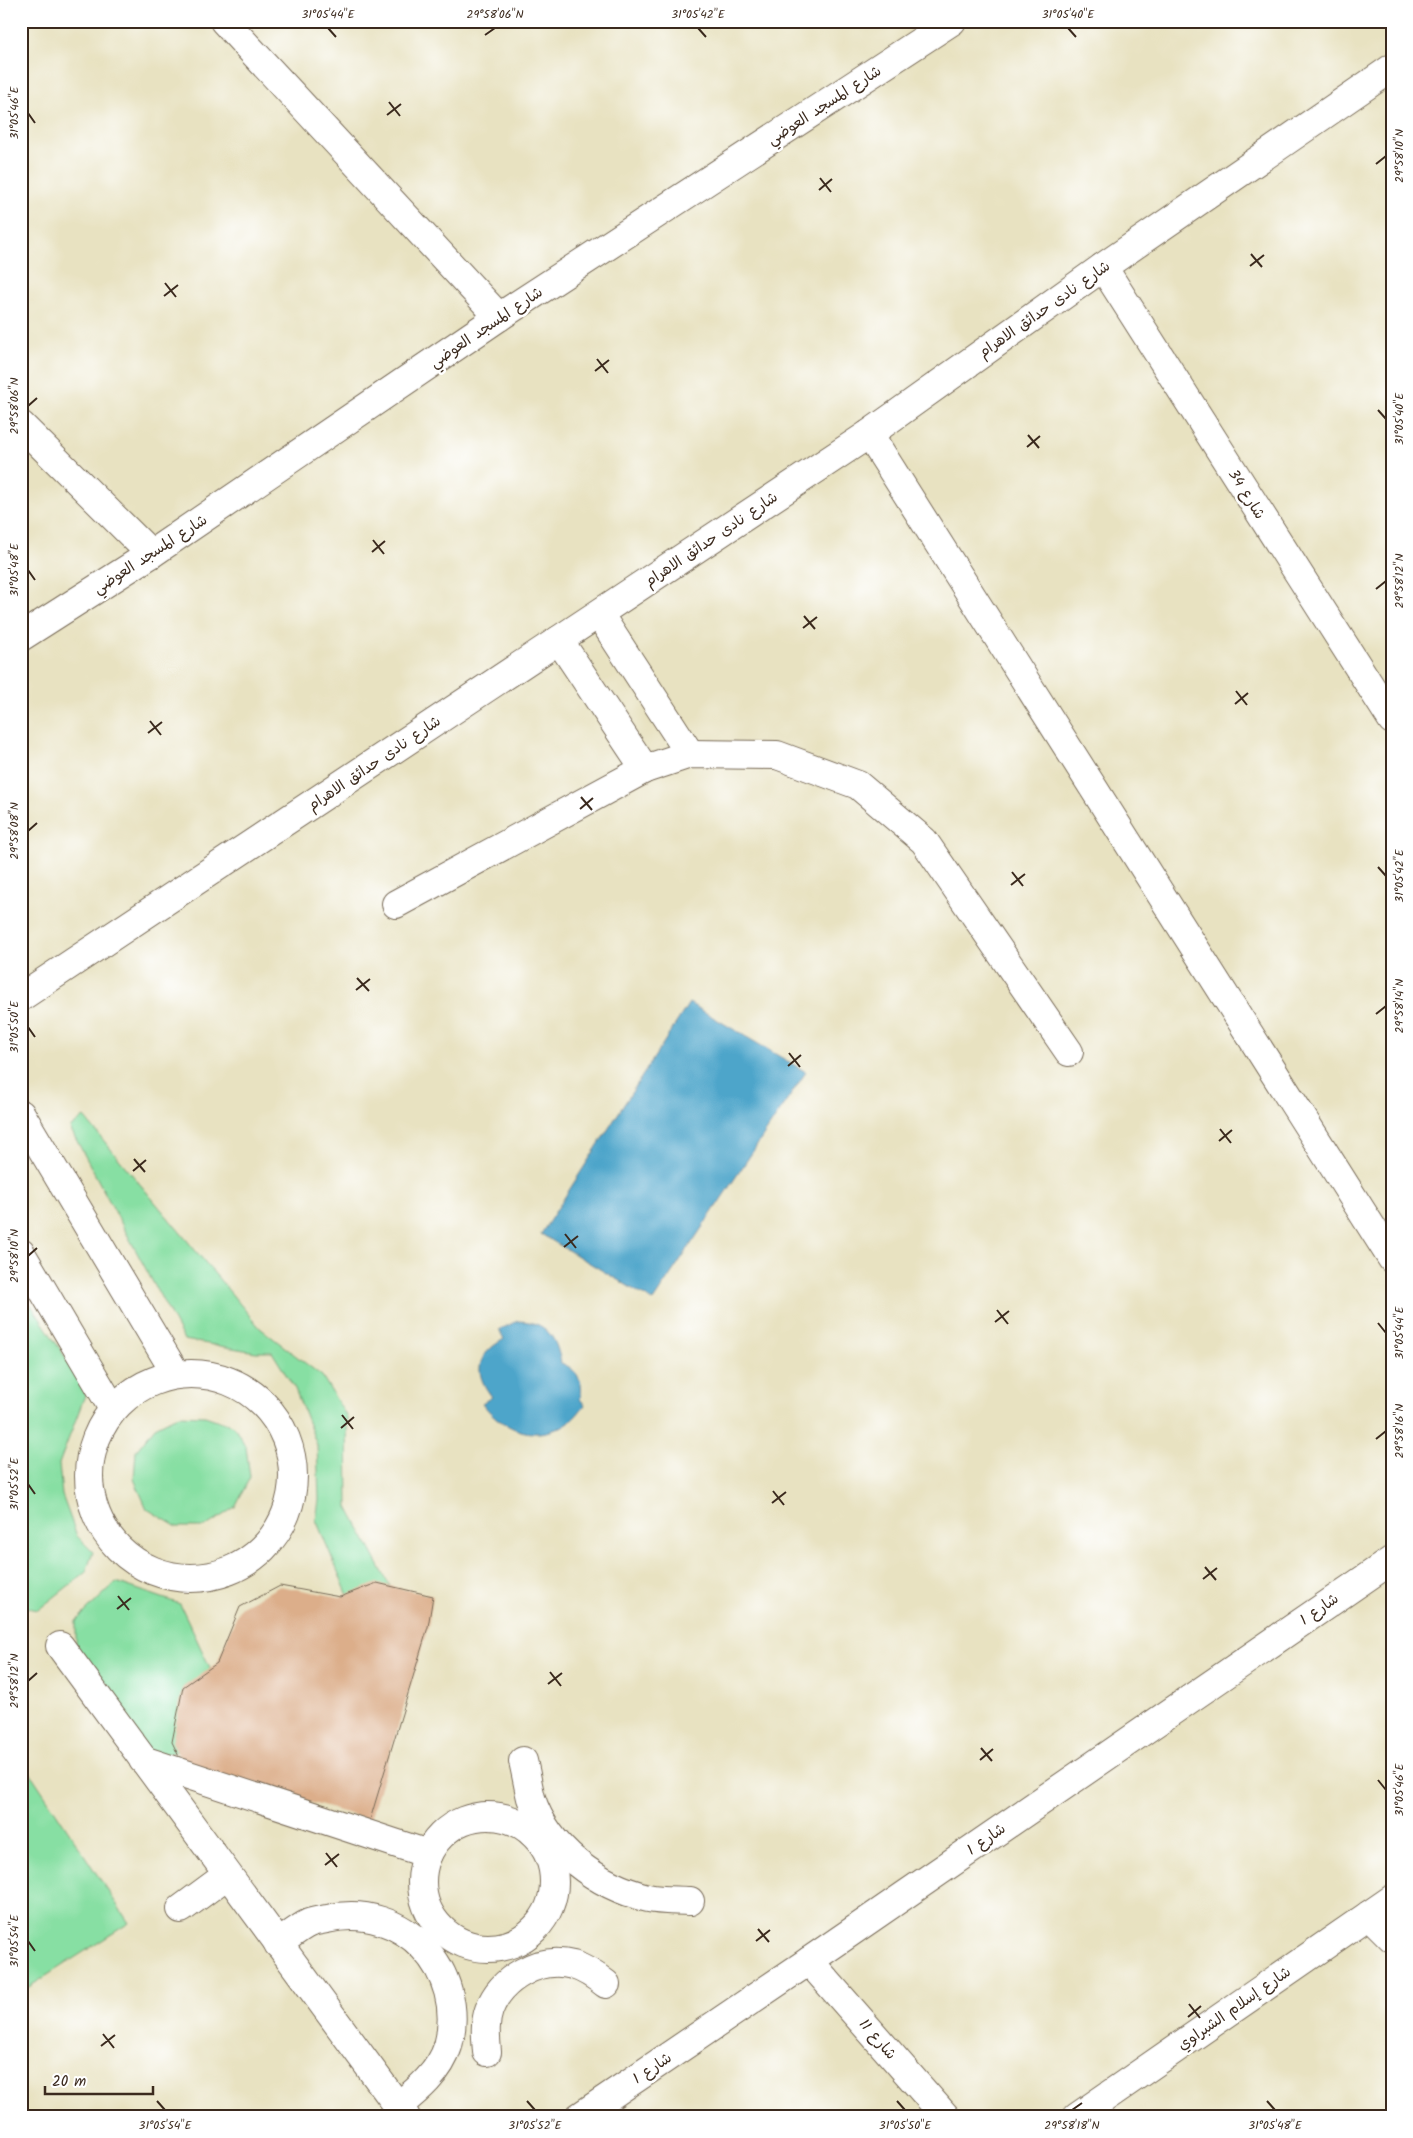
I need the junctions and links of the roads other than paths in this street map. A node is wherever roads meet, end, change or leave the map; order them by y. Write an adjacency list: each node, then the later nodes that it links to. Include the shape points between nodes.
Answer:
1 (224, 21): 5 (street)
2 (952, 21): 5 (street, شارع المسجد العوضي)
3 (1392, 68): 4 (street, شارع نادى حدائق الاهرام)
4 (1103, 267): 7 (street, شارع نادى حدائق الاهرام); 12 (street, شارع 34)
5 (499, 318): 8 (street, شارع المسجد العوضي)
6 (21, 425): 8 (street)
7 (869, 434): 9 (street, شارع نادى حدائق الاهرام); 20 (street)
8 (151, 554): 10 (street, شارع المسجد العوضي)
9 (599, 614): 11 (street, شارع نادى حدائق الاهرام); 13 (street)
10 (21, 637)
11 (559, 640): 14 (street); 16 (street, شارع نادى حدائق الاهرام)
12 (1392, 720)
13 (690, 754): 14 (street); 17 (street, via 777,755 858,786 924,841)
14 (645, 769): 15 (street)
15 (396, 904)
16 (21, 997)
17 (1069, 1052)
18 (21, 1114): 21 (street)
19 (21, 1253): 22 (street)
20 (1392, 1259)
21 (176, 1374): 22 (street, via 142,1386); 22 (street, via 198,1373 240,1385 273,1414 284,1432 291,1453 291,1497 284,1518 268,1542 240,1565 220,1574 198,1578 155,1572 118,1549 104,1532 89,1490 88,1469 101,1427)
22 (113, 1409)
23 (1392, 1560): 38 (street, شارع 1)
24 (60, 1646): 25 (street)
25 (143, 1760): 28 (street); 29 (street)
26 (523, 1761): 27 (street)
27 (545, 1837): 28 (street, via 514,1820 498,1815 480,1816 449,1828); 31 (street, via 577,1864 611,1886 650,1899); 37 (street, via 554,1872 550,1907 529,1934)
28 (428, 1854): 34 (street, via 422,1872 427,1908)
29 (227, 1874): 32 (street); 36 (street)
30 (1392, 1898): 33 (street, شارع إسلام الشبراوي)
31 (690, 1901)
32 (181, 1909)
33 (1369, 1915): 35 (street); 45 (street, شارع إسلام الشبراوي)
34 (426, 1931): 36 (street, via 346,1914 309,1923); 37 (street, via 480,1948); 42 (street, via 452,2007 448,2046 428,2081)
35 (1392, 1938)
36 (278, 1944): 42 (street)
37 (497, 1948): 39 (street)
38 (810, 1961): 43 (street, شارع 1); 44 (street, شارع 11)
39 (515, 1976): 40 (street, via 533,1967 552,1963 572,1965 590,1972); 41 (street, via 500,1991 489,2010 485,2031)
40 (606, 1984)
41 (488, 2052)
42 (402, 2112)
43 (579, 2117)
44 (946, 2117)
45 (1076, 2117)

